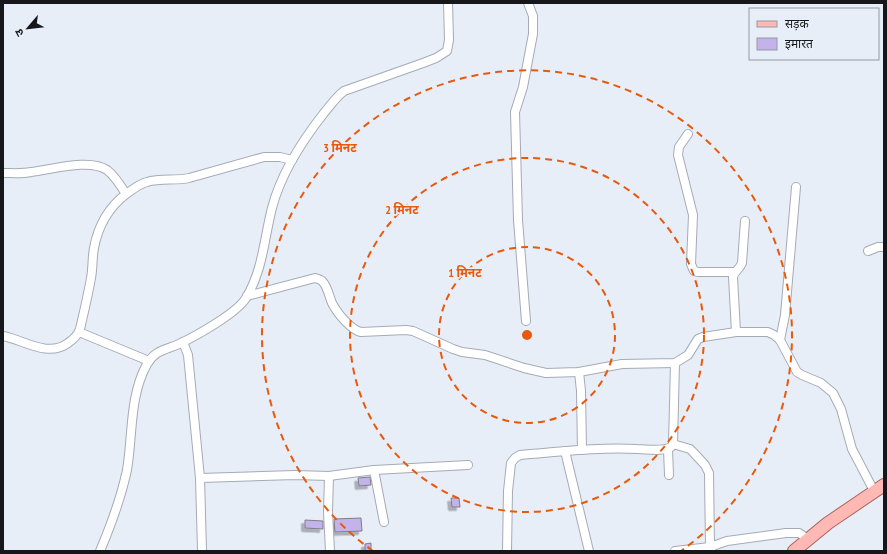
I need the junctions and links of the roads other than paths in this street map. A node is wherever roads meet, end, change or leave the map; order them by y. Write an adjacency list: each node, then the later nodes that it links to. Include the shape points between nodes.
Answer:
1 (448, 3): 4 (street, via 447,51 423,64 344,91 318,122)
2 (528, 3): 13 (street, via 533,16 533,34 516,112 518,220)
3 (688, 134): 11 (street, via 679,147 678,155 693,215 692,268 698,272)
4 (292, 160): 7 (street, via 280,157 259,158 189,178 147,182); 12 (street, via 274,201 259,270)
5 (3, 173): 7 (street, via 31,172 69,165 96,166 107,170)
6 (796, 187): 17 (street)
7 (126, 194): 14 (street, via 111,208 99,227)
8 (745, 221): 11 (street, via 742,264)
9 (884, 247): 10 (street)
10 (868, 251)
11 (735, 272): 15 (street, via 733,278)
12 (247, 296): 18 (street, via 241,306); 21 (street, via 315,278 324,284 336,310 356,331 413,331 453,350 505,360 524,368 546,373)
13 (526, 321)
14 (79, 332): 16 (street, via 67,344 52,349); 19 (street)
15 (736, 332): 17 (street, via 768,332); 20 (street, via 698,339 688,355)
16 (3, 336)
17 (780, 340): 30 (street, via 797,372 821,383 833,393 841,409 852,449)
18 (183, 342): 19 (street, via 158,351); 29 (street, via 188,354)
19 (149, 361): 35 (street, via 136,393 127,470 111,525)
20 (675, 363): 21 (street, via 622,364); 22 (street)
21 (579, 372): 23 (street)
22 (670, 446): 23 (street); 27 (street); 33 (street, via 690,449 708,469)
23 (582, 450): 24 (street)
24 (565, 451): 37 (street, via 520,455 511,463); 38 (street)
25 (468, 464): 26 (street)
26 (374, 470): 28 (street); 31 (street)
27 (669, 475)
28 (329, 476): 29 (street); 36 (street)
29 (200, 478): 34 (street)
30 (879, 488): 32 (main road)
31 (384, 522)
32 (808, 539): 33 (street, via 799,533 786,533 727,541); 40 (main road)
33 (711, 549): 39 (street)
34 (202, 550)
35 (100, 551)
36 (330, 551)
37 (506, 551)
38 (589, 551)
39 (675, 551)
40 (794, 551)

